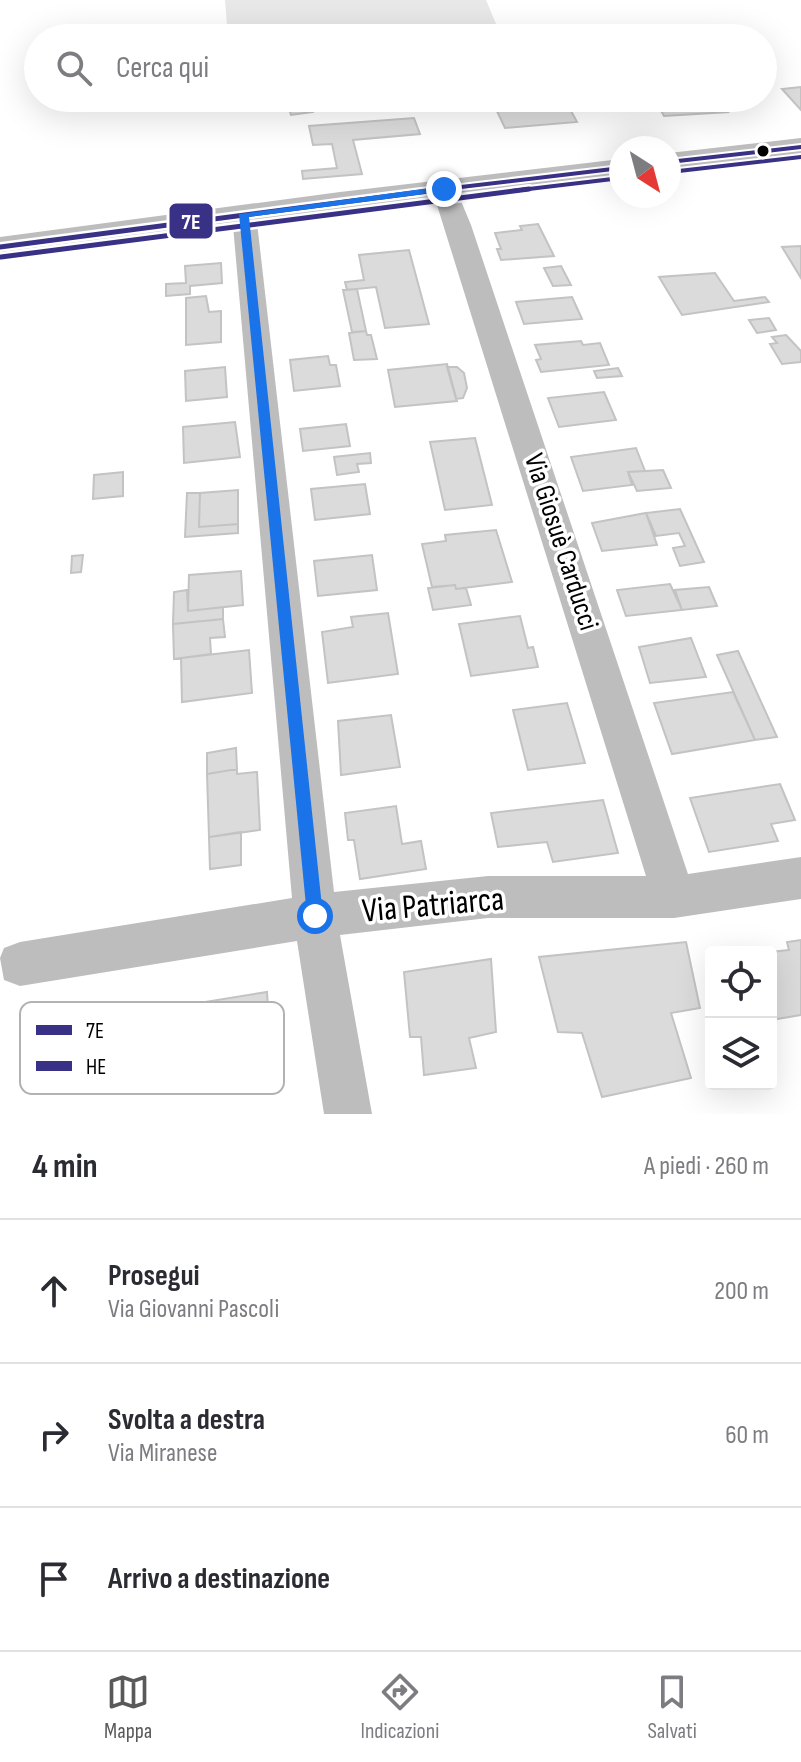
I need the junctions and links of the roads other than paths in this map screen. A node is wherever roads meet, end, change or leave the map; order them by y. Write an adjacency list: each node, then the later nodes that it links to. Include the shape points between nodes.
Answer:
1 (801, 147): 2 (main road)
2 (681, 161)
3 (609, 169): 4 (main road)
4 (444, 189): 5 (main road); 8 (street, Via Giosuè Carducci)
5 (244, 214): 6 (main road); 9 (street)
6 (0, 247)
7 (801, 878): 8 (street, Via Patriarca)
8 (674, 897): 9 (street, Via Patriarca, via 488,897)
9 (315, 916): 10 (street, Via Patriarca); 11 (street)
10 (20, 964)
11 (348, 1114)

